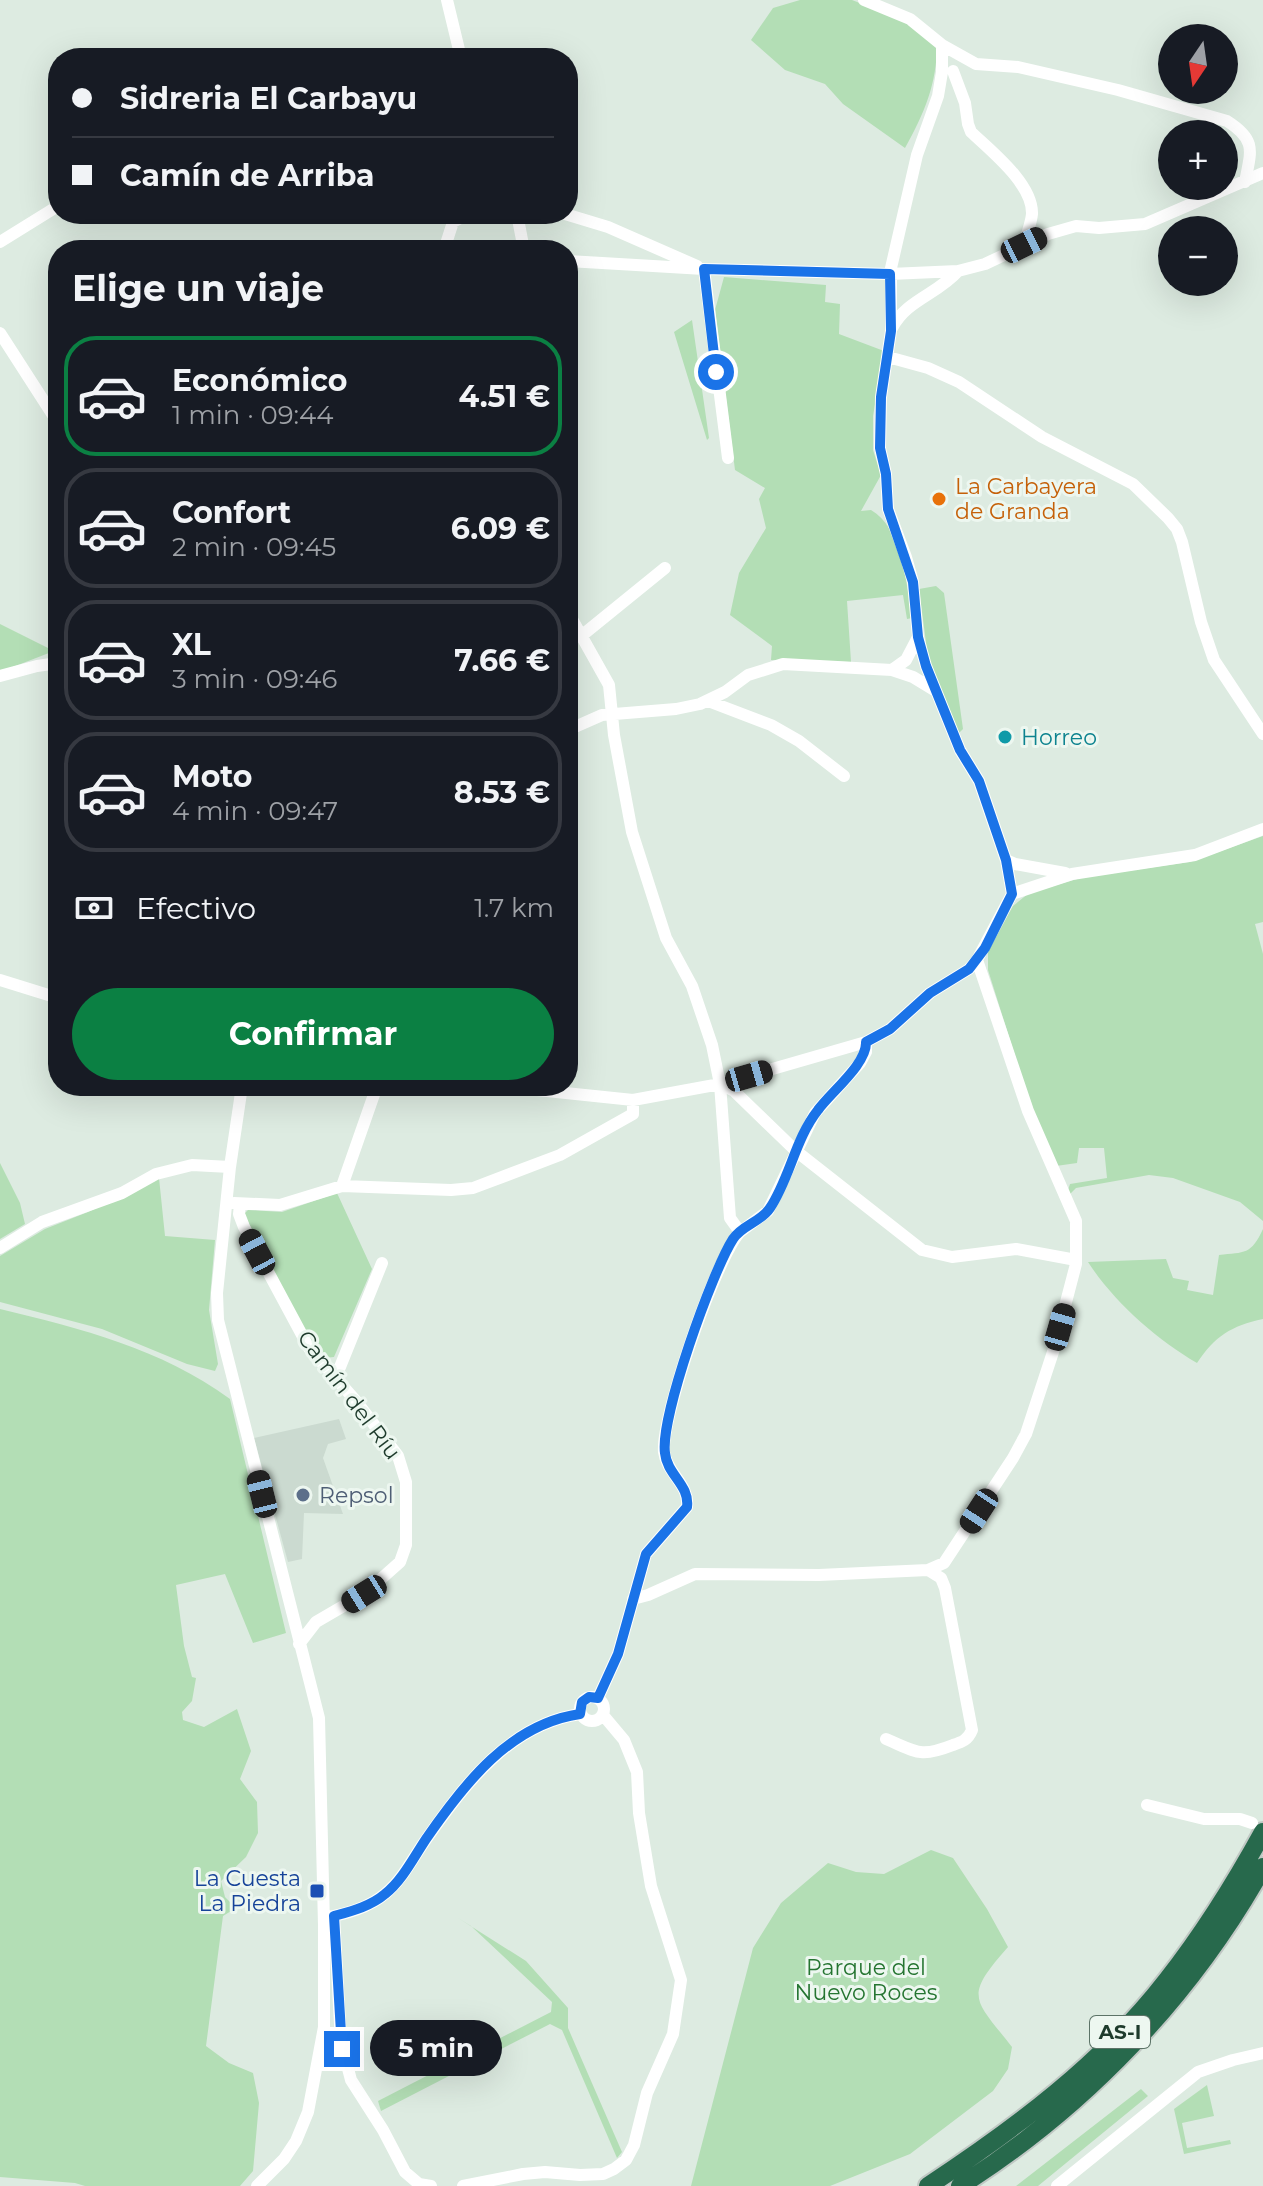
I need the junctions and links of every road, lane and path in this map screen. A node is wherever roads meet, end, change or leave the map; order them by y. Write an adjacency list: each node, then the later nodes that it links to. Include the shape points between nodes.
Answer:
1 (447, 0): 4 (street)
2 (864, 0): 3 (street, via 910,19)
3 (942, 45): 5 (street); 6 (street)
4 (459, 48)
5 (985, 66): 6 (street); 8 (street, via 1018,67 1090,83 1227,121 1242,130 1251,146)
6 (948, 71): 13 (street, via 965,103 971,132 1017,178 1030,204); 18 (street, via 917,155)
7 (1263, 173): 8 (street)
8 (1245, 182): 13 (street, via 1145,224 1076,226)
9 (48, 212): 12 (street)
10 (578, 219): 11 (street)
11 (625, 235): 15 (street, via 633,245 633,257); 16 (street)
12 (0, 242)
13 (1024, 245): 17 (street)
14 (578, 262): 15 (street)
15 (616, 265): 16 (street)
16 (704, 269): 18 (street); 23 (street)
17 (958, 271): 18 (street); 19 (street, via 904,310)
18 (890, 274): 19 (street)
19 (891, 331): 21 (street)
20 (0, 333): 22 (street)
21 (888, 357): 27 (street, via 880,448 888,509 913,582); 35 (street, via 959,382 1042,437 1133,484 1168,518 1182,542 1214,660)
22 (48, 407)
23 (728, 458)
24 (665, 568): 26 (street)
25 (578, 633): 26 (street)
26 (580, 637): 33 (street, via 605,674)
27 (918, 637): 29 (street, via 906,660); 31 (street)
28 (48, 664): 30 (street)
29 (892, 670): 31 (street); 32 (street, via 783,664 748,675)
30 (0, 676)
31 (936, 691): 38 (street, via 979,781)
32 (708, 701): 33 (street); 36 (street, via 771,725)
33 (612, 715): 34 (street); 45 (street, via 632,832 666,938 706,1023)
34 (578, 724)
35 (1263, 734)
36 (844, 776)
37 (1263, 829): 39 (street, via 1195,855)
38 (1006, 860): 39 (street); 40 (street)
39 (1072, 874): 40 (street)
40 (1012, 894): 41 (street)
41 (977, 960): 44 (street); 56 (street, via 1028,1111 1076,1221)
42 (0, 980): 43 (street)
43 (48, 995)
44 (866, 1042): 45 (street); 50 (street, via 860,1063 815,1113)
45 (720, 1084): 49 (street); 50 (street, via 734,1091); 54 (street, via 730,1218)
46 (578, 1094): 49 (street)
47 (241, 1096): 51 (street)
48 (374, 1096): 52 (street)
49 (633, 1100): 52 (street, via 633,1114 560,1155 489,1184 451,1190)
50 (796, 1151): 54 (street, via 768,1211); 56 (street, via 931,1254 952,1257 1016,1249)
51 (230, 1167): 53 (street); 55 (street, via 192,1165 156,1174 122,1193 42,1222)
52 (342, 1186): 53 (street, via 280,1205)
53 (234, 1203): 58 (street, Camín del Ríu, via 309,1348); 61 (street, via 217,1293 218,1320)
54 (740, 1232): 60 (street, via 712,1285 666,1433 665,1456 687,1492 687,1507 646,1554)
55 (0, 1248)
56 (1076, 1260): 59 (street, via 1026,1434 944,1563)
57 (382, 1263): 58 (street, via 340,1367)
58 (332, 1374): 61 (street, Camín del Ríu, via 398,1456 407,1494 406,1545 395,1568 316,1622)
59 (928, 1570): 60 (street, via 695,1574); 65 (street, via 945,1588 972,1730 964,1741 931,1754)
60 (633, 1599): 62 (street, via 618,1654)
61 (299, 1644): 69 (street, via 319,1718)
62 (598, 1698): 63 (street, via 582,1702); 64 (street, via 605,1707)
63 (580, 1714): 64 (street, via 589,1722); 69 (street, via 560,1717 503,1747 480,1769 388,1892)
64 (603, 1715): 71 (street, via 633,1758 651,1886 682,1987 673,2034 647,2093 634,2145 626,2160)
65 (886, 1739)
66 (1147, 1805): 67 (street, via 1204,1819 1240,1819)
67 (1258, 1827): 75 (highway, AS-I, via 1207,1924 1175,1970 1108,2046 1028,2116)
68 (1263, 1867): 76 (highway, AS-I, via 1178,1993 1119,2058 1058,2115)
69 (329, 1917): 72 (street, via 324,2027 308,2112 284,2159); 73 (street, via 341,2042 351,2080 411,2180)
70 (1263, 2053): 77 (street, via 1198,2072)
71 (600, 2180): 74 (street, via 523,2174)
72 (257, 2186)
73 (431, 2186)
74 (463, 2186)
75 (928, 2186)
76 (960, 2186)
77 (1057, 2186)

